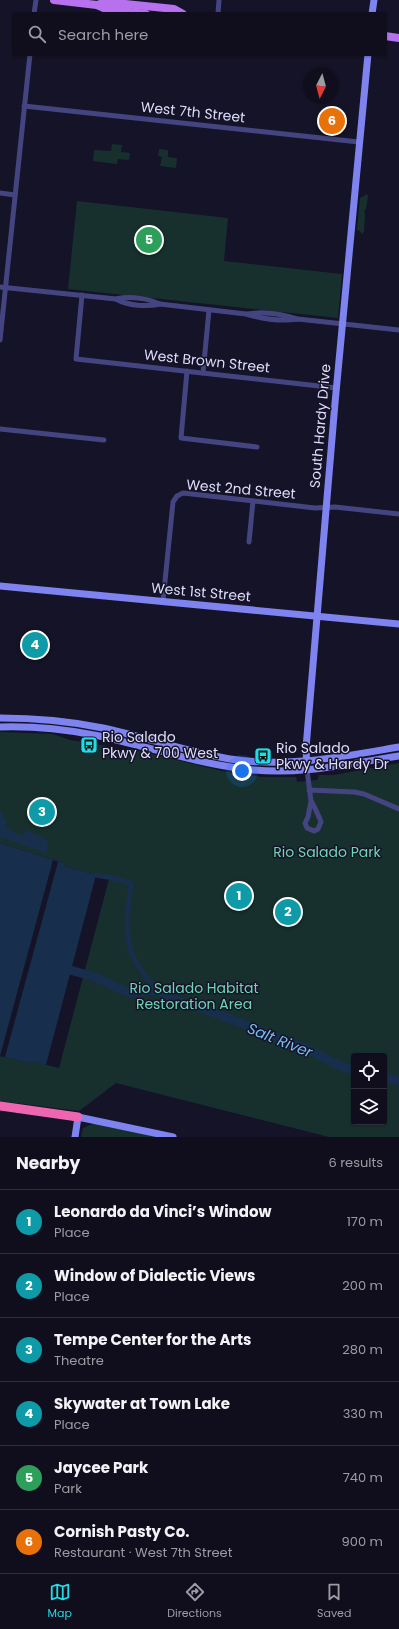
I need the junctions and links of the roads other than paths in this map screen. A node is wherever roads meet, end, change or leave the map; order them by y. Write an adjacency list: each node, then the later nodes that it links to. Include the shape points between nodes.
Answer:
1 (36, 0): 7 (street)
2 (54, 0): 5 (main road)
3 (219, 0): 10 (street)
4 (374, 0): 11 (street)
5 (83, 2): 6 (main road)
6 (97, 5): 8 (main road, via 106,9); 9 (main road, via 106,2 174,9)
7 (34, 12)
8 (130, 12)
9 (179, 12)
10 (218, 12)
11 (372, 12)
12 (387, 36): 13 (main road)
13 (399, 38)
14 (30, 56): 16 (street)
15 (368, 56): 17 (street, South Hardy Drive)
16 (24, 106): 17 (street, West 7th Street); 19 (street)
17 (359, 142): 23 (street, South Hardy Drive)
18 (0, 193): 19 (street)
19 (15, 195): 20 (street)
20 (3, 287): 21 (street); 25 (street)
21 (82, 295): 22 (street, via 116,299 128,304 160,304); 26 (street, West Brown Street, via 76,359)
22 (209, 310): 23 (street, via 267,319); 27 (street)
23 (343, 324): 24 (street); 28 (street, South Hardy Drive)
24 (399, 330)
25 (0, 340)
26 (188, 371): 27 (street, West Brown Street); 31 (street, via 181,438)
27 (203, 373): 28 (street, West Brown Street)
28 (336, 388): 33 (street, South Hardy Drive)
29 (0, 429): 30 (street)
30 (104, 440)
31 (257, 446)
32 (253, 501): 33 (street, West 2nd Street); 35 (street); 37 (street, West 2nd Street, via 183,494 177,496 173,502)
33 (326, 508): 34 (street, West 2nd Street); 38 (street, South Hardy Drive)
34 (399, 514)
35 (250, 542)
36 (0, 586): 37 (street, West 1st Street)
37 (163, 601): 38 (street, West 1st Street)
38 (317, 616): 39 (street, West 1st Street); 44 (street, South Hardy Drive)
39 (399, 624)
40 (0, 718): 44 (street, via 75,723 230,759)
41 (0, 727): 45 (street, via 46,728 91,734 246,770)
42 (399, 747): 44 (street)
43 (399, 756): 45 (street)
44 (306, 762): 45 (street, South Hardy Drive)
45 (307, 770): 46 (street, South Hardy Drive)
46 (309, 790): 47 (street, South Hardy Drive); 48 (street, via 364,794)
47 (310, 801): 49 (street, South Hardy Drive, via 314,804); 50 (street, South Hardy Drive)
48 (399, 809)
49 (317, 816): 50 (street); 50 (street, via 321,820 321,825 314,831 306,826)
50 (308, 817)
51 (0, 1106): 52 (highway)
52 (78, 1117): 53 (street); 54 (street)
53 (75, 1133)
54 (174, 1137)

